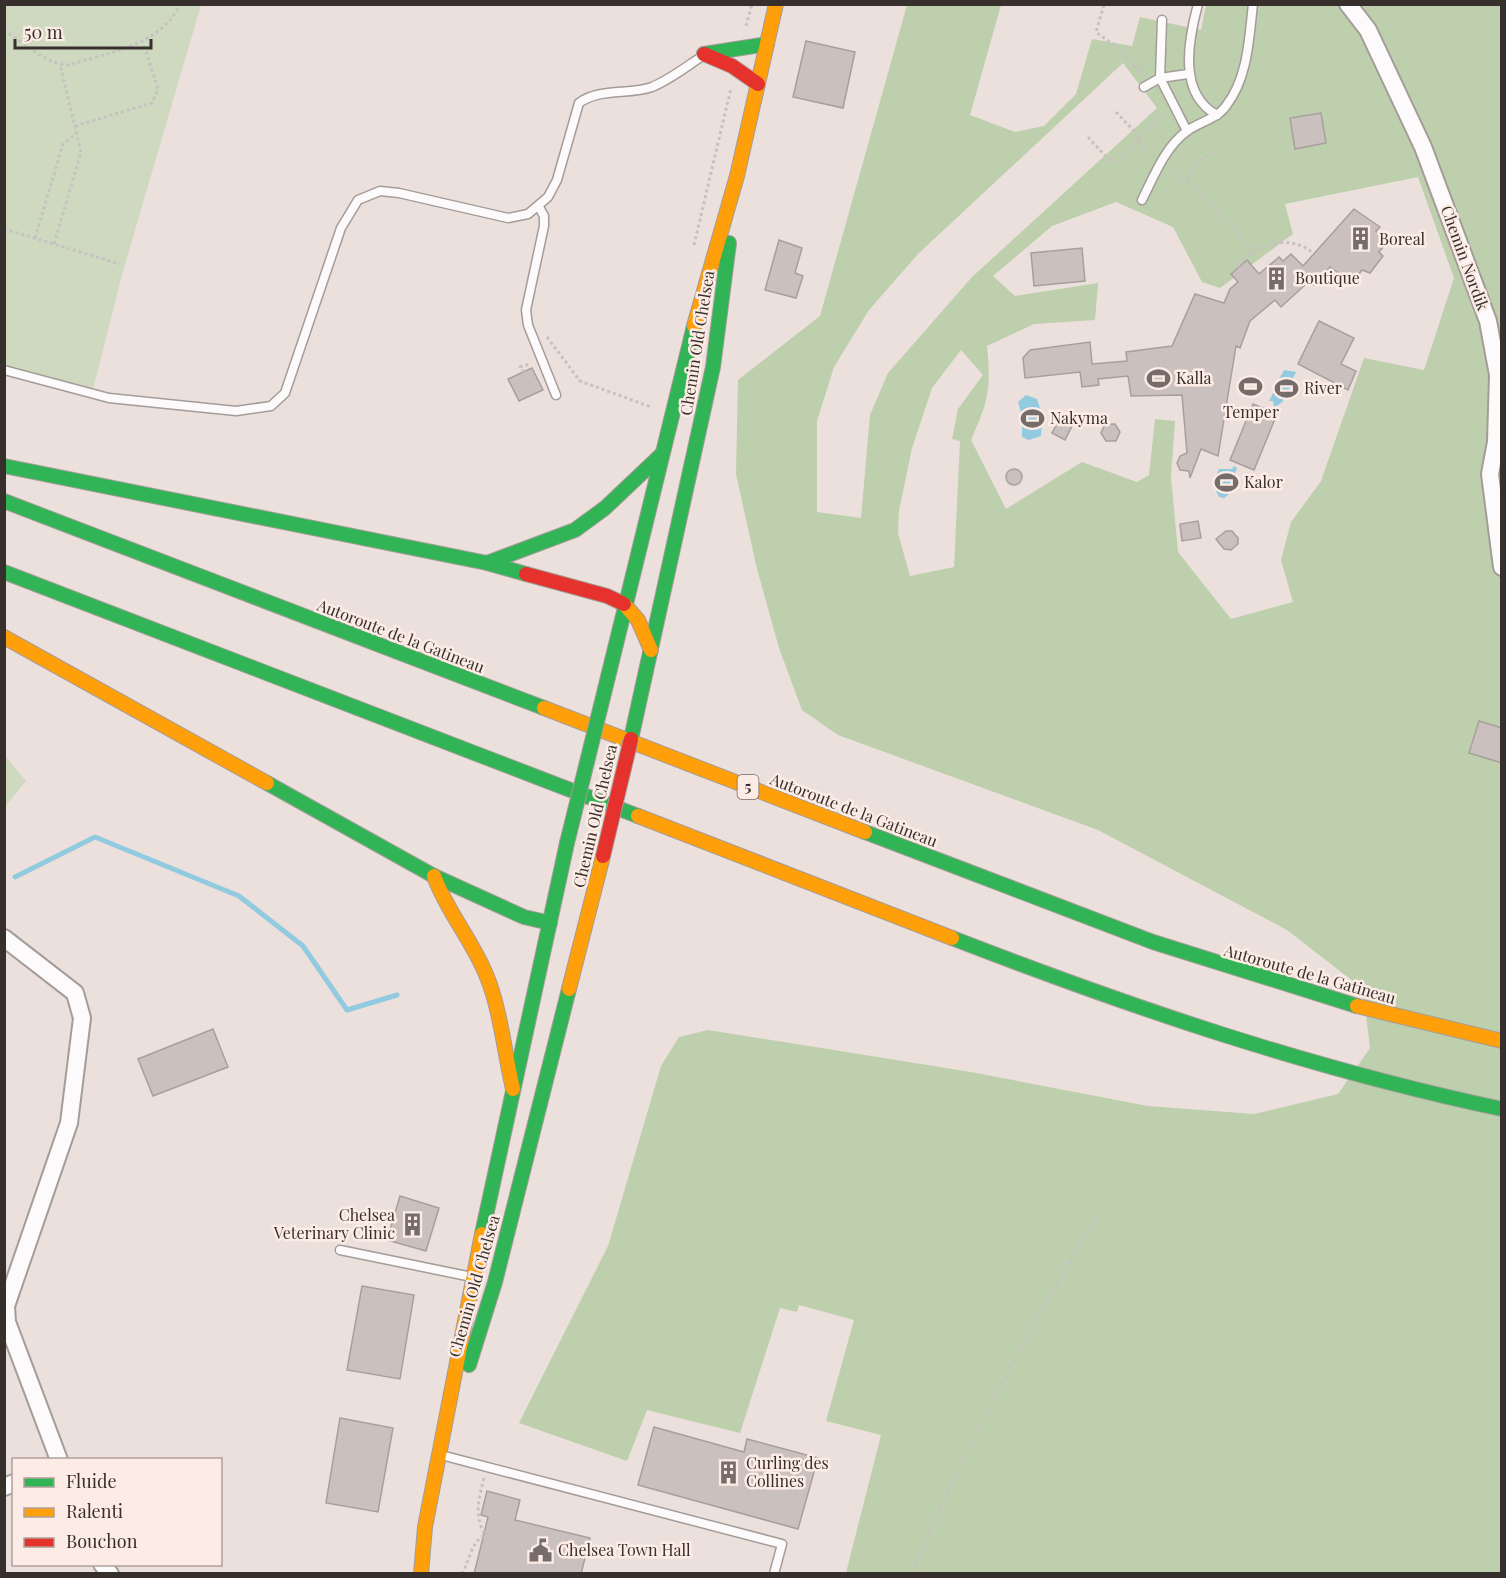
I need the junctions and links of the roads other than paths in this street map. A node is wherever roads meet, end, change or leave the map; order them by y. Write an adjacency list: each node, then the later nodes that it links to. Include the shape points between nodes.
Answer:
1 (776, 4): 6 (main road, Chemin Old Chelsea)
2 (1198, 4): 8 (lane)
3 (1253, 4): 12 (lane, via 1246,60 1239,82 1228,104)
4 (1348, 4): 23 (street, Chemin Nordik, via 1368,30 1419,137 1488,321 1498,375 1496,442 1490,474)
5 (1162, 20): 9 (lane)
6 (767, 44): 7 (main road); 10 (main road, Chemin Old Chelsea)
7 (704, 54): 10 (main road); 16 (lane, via 652,87 590,97 579,104 557,180)
8 (1188, 74): 9 (lane); 12 (lane, via 1199,103)
9 (1161, 78): 11 (lane); 13 (lane)
10 (758, 84): 14 (main road, Chemin Old Chelsea)
11 (1147, 86)
12 (1217, 115): 13 (lane)
13 (1187, 131): 15 (lane, via 1164,157)
14 (737, 176): 19 (main road, Chemin Old Chelsea, via 684,359); 27 (main road, Chemin Old Chelsea, via 713,367)
15 (1142, 200)
16 (539, 207): 17 (lane, via 508,218 399,192 380,191 358,200 341,228 285,393 271,406 236,411 109,398); 18 (lane, via 544,226 526,310)
17 (4, 370)
18 (556, 395)
19 (661, 455): 22 (main road, via 605,508 575,530); 25 (main road, Chemin Old Chelsea)
20 (4, 466): 22 (main road)
21 (4, 501): 32 (main road, Autoroute de la Gatineau / 5, via 1153,942 1340,1002)
22 (487, 563): 25 (main road)
23 (1502, 567)
24 (4, 572): 34 (main road, via 1109,997 1337,1070)
25 (624, 604): 27 (main road, via 638,620); 30 (main road, Chemin Old Chelsea, bridge, via 567,843)
26 (4, 637): 28 (main road)
27 (651, 650): 29 (main road, Chemin Old Chelsea, bridge)
28 (434, 876): 30 (main road, via 524,917); 33 (main road, via 444,903 468,937 488,980)
29 (588, 917): 30 (main road); 37 (main road, Chemin Old Chelsea, via 495,1282)
30 (561, 923): 33 (main road, Chemin Old Chelsea)
31 (4, 938): 38 (street, via 75,993 82,1018 69,1123 6,1306 8,1322)
32 (1502, 1041)
33 (513, 1089): 36 (main road, Chemin Old Chelsea)
34 (1502, 1109)
35 (340, 1250): 36 (lane)
36 (473, 1277): 37 (main road, Chemin Old Chelsea)
37 (441, 1455): 39 (main road, Chemin Old Chelsea); 42 (lane, via 782,1544)
38 (58, 1458)
39 (425, 1527): 40 (main road, Chemin Old Chelsea); 41 (main road, Chemin Old Chelsea)
40 (407, 1574)
41 (421, 1574)
42 (774, 1574)

